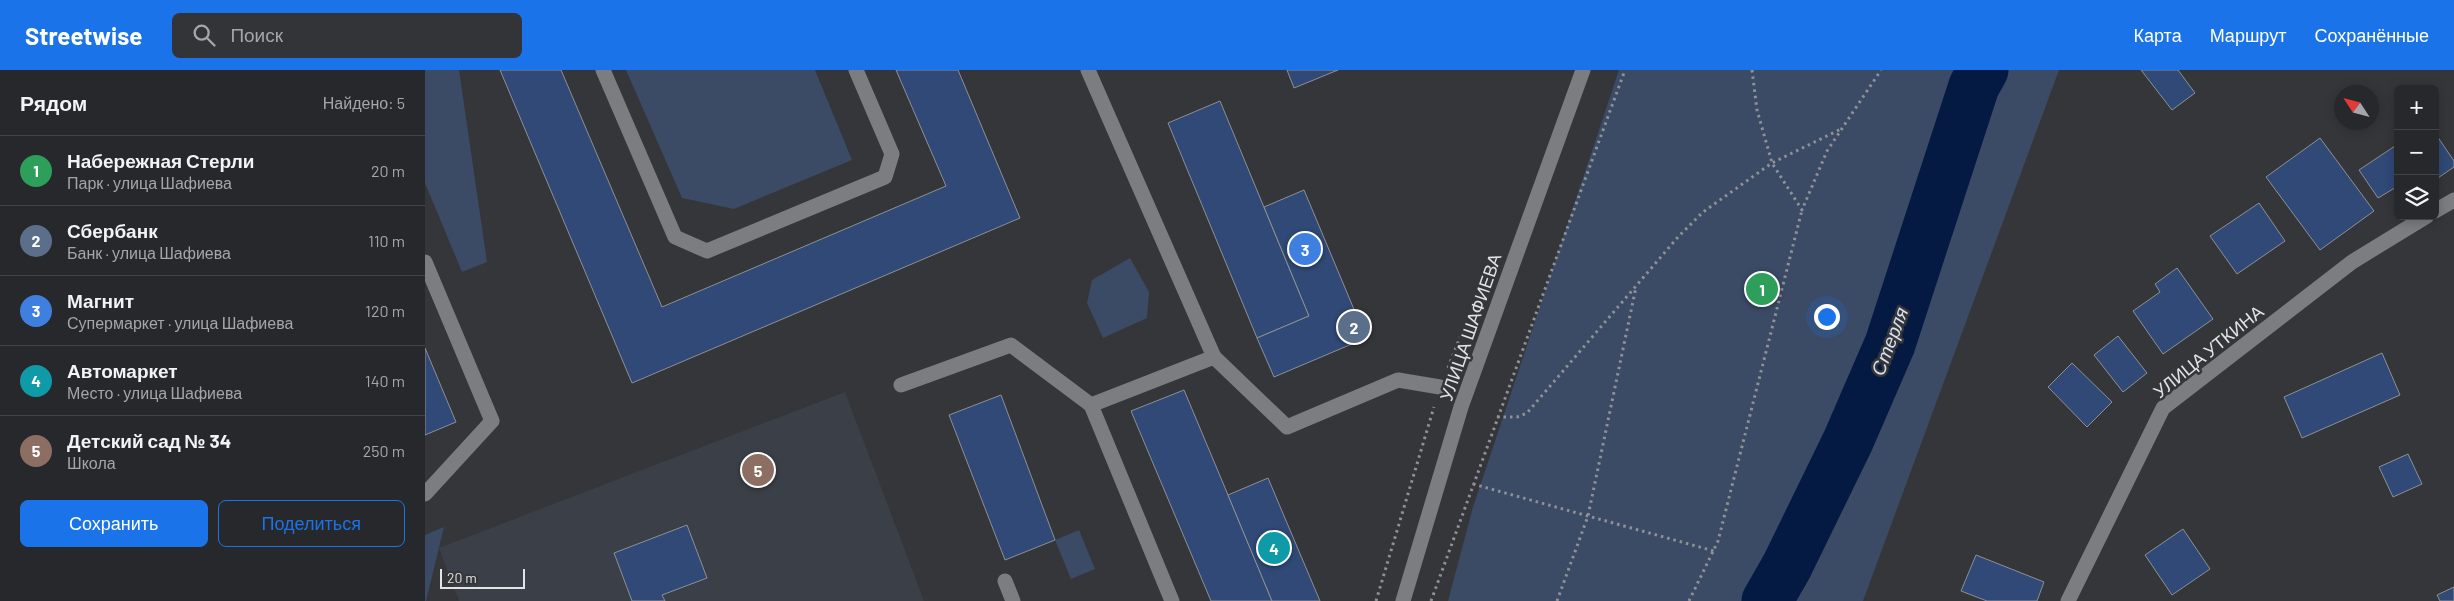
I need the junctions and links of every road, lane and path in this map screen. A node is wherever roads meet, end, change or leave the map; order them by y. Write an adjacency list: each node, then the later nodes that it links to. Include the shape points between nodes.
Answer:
1 (603, 70): 2 (street, via 675,237 707,251 885,177 892,154)
2 (856, 70)
3 (1088, 70): 16 (street)
4 (1583, 70): 28 (street, УЛИЦА ШАФИЕВА, via 1464,398)
5 (1625, 70): 20 (path)
6 (1752, 70): 9 (path, via 1757,110)
7 (1881, 70): 8 (path)
8 (1841, 129): 9 (path); 12 (path, via 1827,151)
9 (1772, 163): 12 (path); 15 (path, via 1703,212)
10 (2454, 200): 11 (street)
11 (2439, 209)
12 (1802, 210): 24 (path)
13 (2420, 220): 32 (street, УЛИЦА УТКИНА, via 2352,262 2163,408)
14 (425, 262): 22 (street, via 492,421)
15 (1637, 286): 20 (path, via 1527,413 1517,417); 23 (path)
16 (1214, 357): 18 (street, via 1287,427 1398,380); 19 (street)
17 (901, 385): 19 (street, via 1011,346)
18 (1440, 388)
19 (1091, 405): 27 (street)
20 (1497, 417): 21 (path)
21 (1473, 484): 23 (path); 29 (path)
22 (425, 494)
23 (1588, 516): 24 (path); 30 (path)
24 (1714, 551): 31 (path)
25 (1005, 581): 26 (street)
26 (1013, 601)
27 (1172, 601)
28 (1403, 601)
29 (1431, 601)
30 (1557, 601)
31 (1689, 601)
32 (2068, 601)

